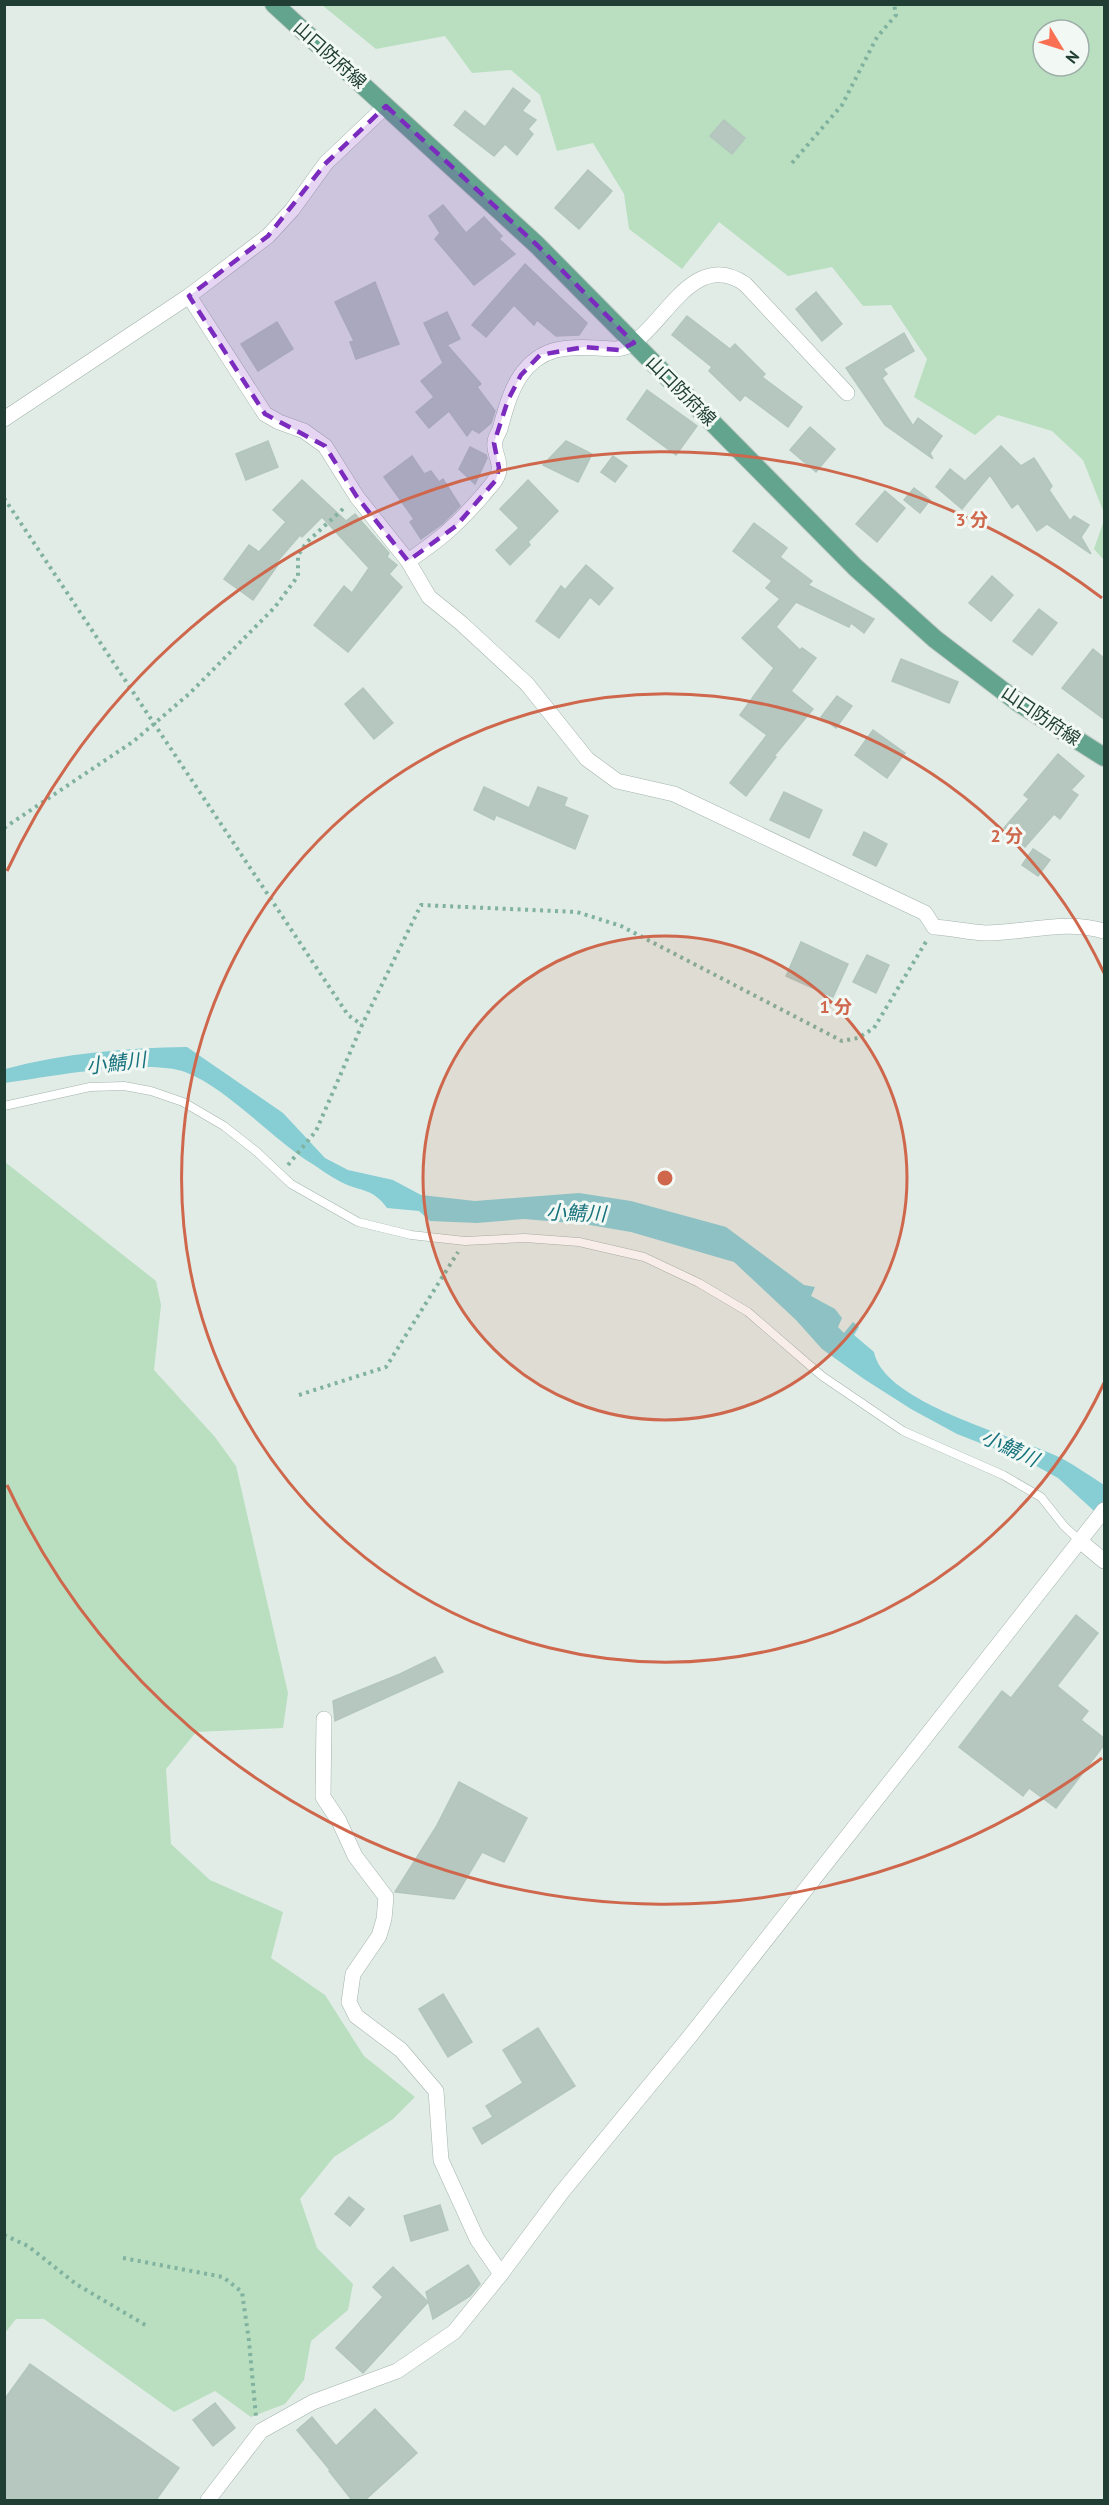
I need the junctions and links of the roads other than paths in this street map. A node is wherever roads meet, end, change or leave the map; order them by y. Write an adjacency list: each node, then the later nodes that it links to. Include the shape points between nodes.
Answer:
1 (274, 4): 2 (main road, 山口防府線)
2 (386, 106): 3 (street, via 326,163 268,236); 4 (main road, 山口防府線, via 537,245)
3 (189, 296): 6 (street); 7 (street, via 264,414 304,430 325,446 357,496)
4 (634, 343): 5 (street, via 677,296 700,280 720,273 745,284); 7 (street, via 619,350 584,347 540,355 521,375 508,400 494,443 499,468 496,480 456,526); 8 (main road, 山口防府線, via 855,567 934,639 1019,703)
5 (847, 393)
6 (4, 419)
7 (408, 561): 9 (street, via 429,597 527,684 587,759 617,781 674,794 727,818 925,912 934,927 985,933 1056,925)
8 (1104, 757)
9 (1104, 931)
10 (4, 1106): 12 (lane, via 90,1087 124,1086 151,1091 183,1102 224,1126 282,1172 291,1184 358,1222 411,1235 465,1242 525,1238 579,1242 644,1257 748,1312 822,1376 903,1431 1003,1475 1041,1497 1064,1526)
11 (1104, 1510): 12 (street)
12 (1084, 1535): 13 (street); 15 (street)
13 (1104, 1561)
14 (324, 1719): 15 (street, via 323,1797 355,1856 386,1897 379,1936 352,1974 349,2002 356,2016 401,2050 436,2091 441,2160 477,2239)
15 (501, 2274): 16 (street, via 454,2332 397,2371 314,2402 261,2431)
16 (208, 2500)

